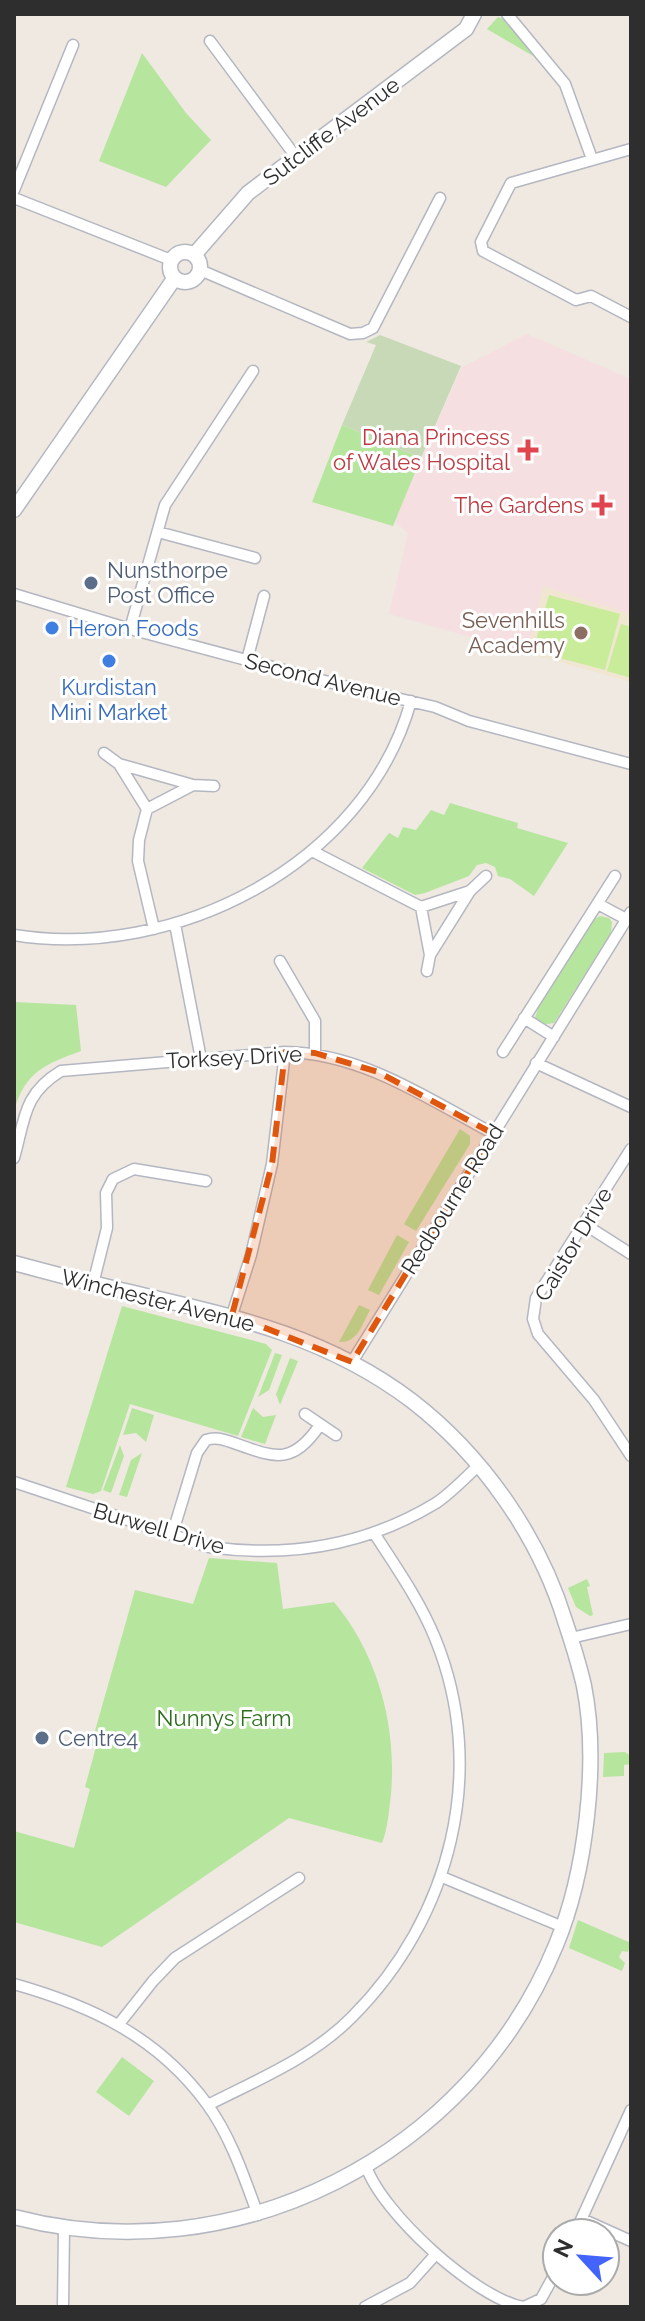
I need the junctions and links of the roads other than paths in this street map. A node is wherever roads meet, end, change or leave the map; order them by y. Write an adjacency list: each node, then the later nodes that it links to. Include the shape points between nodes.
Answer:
1 (474, 14): 6 (street, Sutcliffe Avenue, via 466,29)
2 (507, 14): 7 (street, via 565,84)
3 (210, 41): 6 (street)
4 (73, 45): 8 (street)
5 (631, 149): 7 (street)
6 (296, 157): 11 (street, Sutcliffe Avenue, via 248,193)
7 (592, 159): 15 (street, via 511,183 481,242 483,251 576,300 591,296)
8 (14, 190)
9 (14, 198): 12 (street)
10 (440, 198): 13 (street, via 373,328 363,333 350,334)
11 (194, 255): 12 (street, via 180,253); 13 (street)
12 (171, 260): 14 (street)
13 (200, 270): 14 (street, via 190,282)
14 (174, 279): 17 (street)
15 (631, 317)
16 (253, 371): 18 (street, via 165,505)
17 (14, 510)
18 (158, 532): 19 (street); 22 (street)
19 (255, 558)
20 (14, 594): 22 (street, Second Avenue)
21 (264, 596): 23 (street)
22 (130, 629): 23 (street, Second Avenue)
23 (247, 660): 24 (street, Second Avenue)
24 (411, 701): 27 (street, Second Avenue); 31 (street, via 402,731 371,788)
25 (104, 753): 26 (street)
26 (119, 764): 28 (street); 30 (street)
27 (631, 764)
28 (193, 785): 29 (street); 30 (street)
29 (214, 786)
30 (147, 809): 39 (street, via 138,861)
31 (312, 851): 36 (street); 38 (street, via 240,898)
32 (486, 876): 34 (street)
33 (615, 876): 35 (street)
34 (470, 891): 36 (street); 41 (street)
35 (598, 904): 37 (street, Redbourne Road); 44 (street)
36 (421, 907): 41 (street)
37 (629, 916): 45 (street, Redbourne Road)
38 (175, 924): 39 (street); 49 (street)
39 (154, 929): 40 (street, via 67,940)
40 (14, 935)
41 (430, 955): 43 (street)
42 (280, 961): 48 (street, via 315,1021)
43 (427, 971)
44 (524, 1018): 45 (street); 47 (street)
45 (554, 1037): 50 (street, Redbourne Road)
46 (285, 1052): 48 (street, Torksey Drive); 49 (street, Torksey Drive); 60 (street, via 272,1164)
47 (503, 1052)
48 (315, 1053): 52 (street, Torksey Drive, via 378,1072)
49 (201, 1059): 54 (street, Torksey Drive, via 61,1071 34,1091)
50 (536, 1063): 51 (street); 52 (street, Redbourne Road)
51 (631, 1107)
52 (492, 1133): 61 (street, Redbourne Road)
53 (631, 1149): 56 (street, Caistor Drive)
54 (14, 1158)
55 (206, 1181): 59 (street, via 134,1169 113,1179 106,1193 107,1228)
56 (584, 1224): 57 (street); 65 (street, Caistor Drive, via 536,1298 533,1319 545,1346 594,1400)
57 (631, 1254)
58 (14, 1263): 59 (street, Winchester Avenue)
59 (93, 1284): 60 (street, Winchester Avenue)
60 (232, 1315): 61 (street, Winchester Avenue)
61 (352, 1362): 66 (street, Winchester Avenue, via 415,1403)
62 (305, 1414): 63 (street)
63 (320, 1425): 64 (street); 69 (street, via 289,1455 206,1440 197,1453)
64 (336, 1435)
65 (631, 1456)
66 (478, 1466): 68 (street, Burwell Drive, via 437,1502); 71 (street, Winchester Avenue, via 535,1547)
67 (14, 1482): 69 (street, Burwell Drive)
68 (374, 1533): 69 (street, Burwell Drive, via 303,1550 233,1550); 72 (street, via 435,1638 456,1710 458,1809)
69 (172, 1535)
70 (631, 1624): 71 (street)
71 (571, 1638): 74 (street, Winchester Avenue, via 584,1688 589,1785 582,1856)
72 (442, 1877): 74 (street); 77 (street, via 398,1961 351,2019 307,2053)
73 (299, 1878): 76 (street, via 175,1958)
74 (563, 1927): 79 (street, Winchester Avenue, via 522,2012 478,2072 426,2124)
75 (14, 1984): 76 (street, via 68,2000)
76 (119, 2024): 77 (street, via 165,2058)
77 (208, 2105): 80 (street, via 236,2156)
78 (631, 2110): 82 (street)
79 (366, 2166): 80 (street, Winchester Avenue); 84 (street, via 371,2182)
80 (258, 2215): 83 (street, Winchester Avenue, via 164,2231)
81 (14, 2217): 83 (street, Winchester Avenue)
82 (583, 2217)
83 (64, 2228): 86 (street)
84 (436, 2254): 87 (street, via 410,2283); 88 (street, via 482,2287)
85 (542, 2297): 88 (street)
86 (63, 2307)
87 (365, 2307)
88 (524, 2307)

